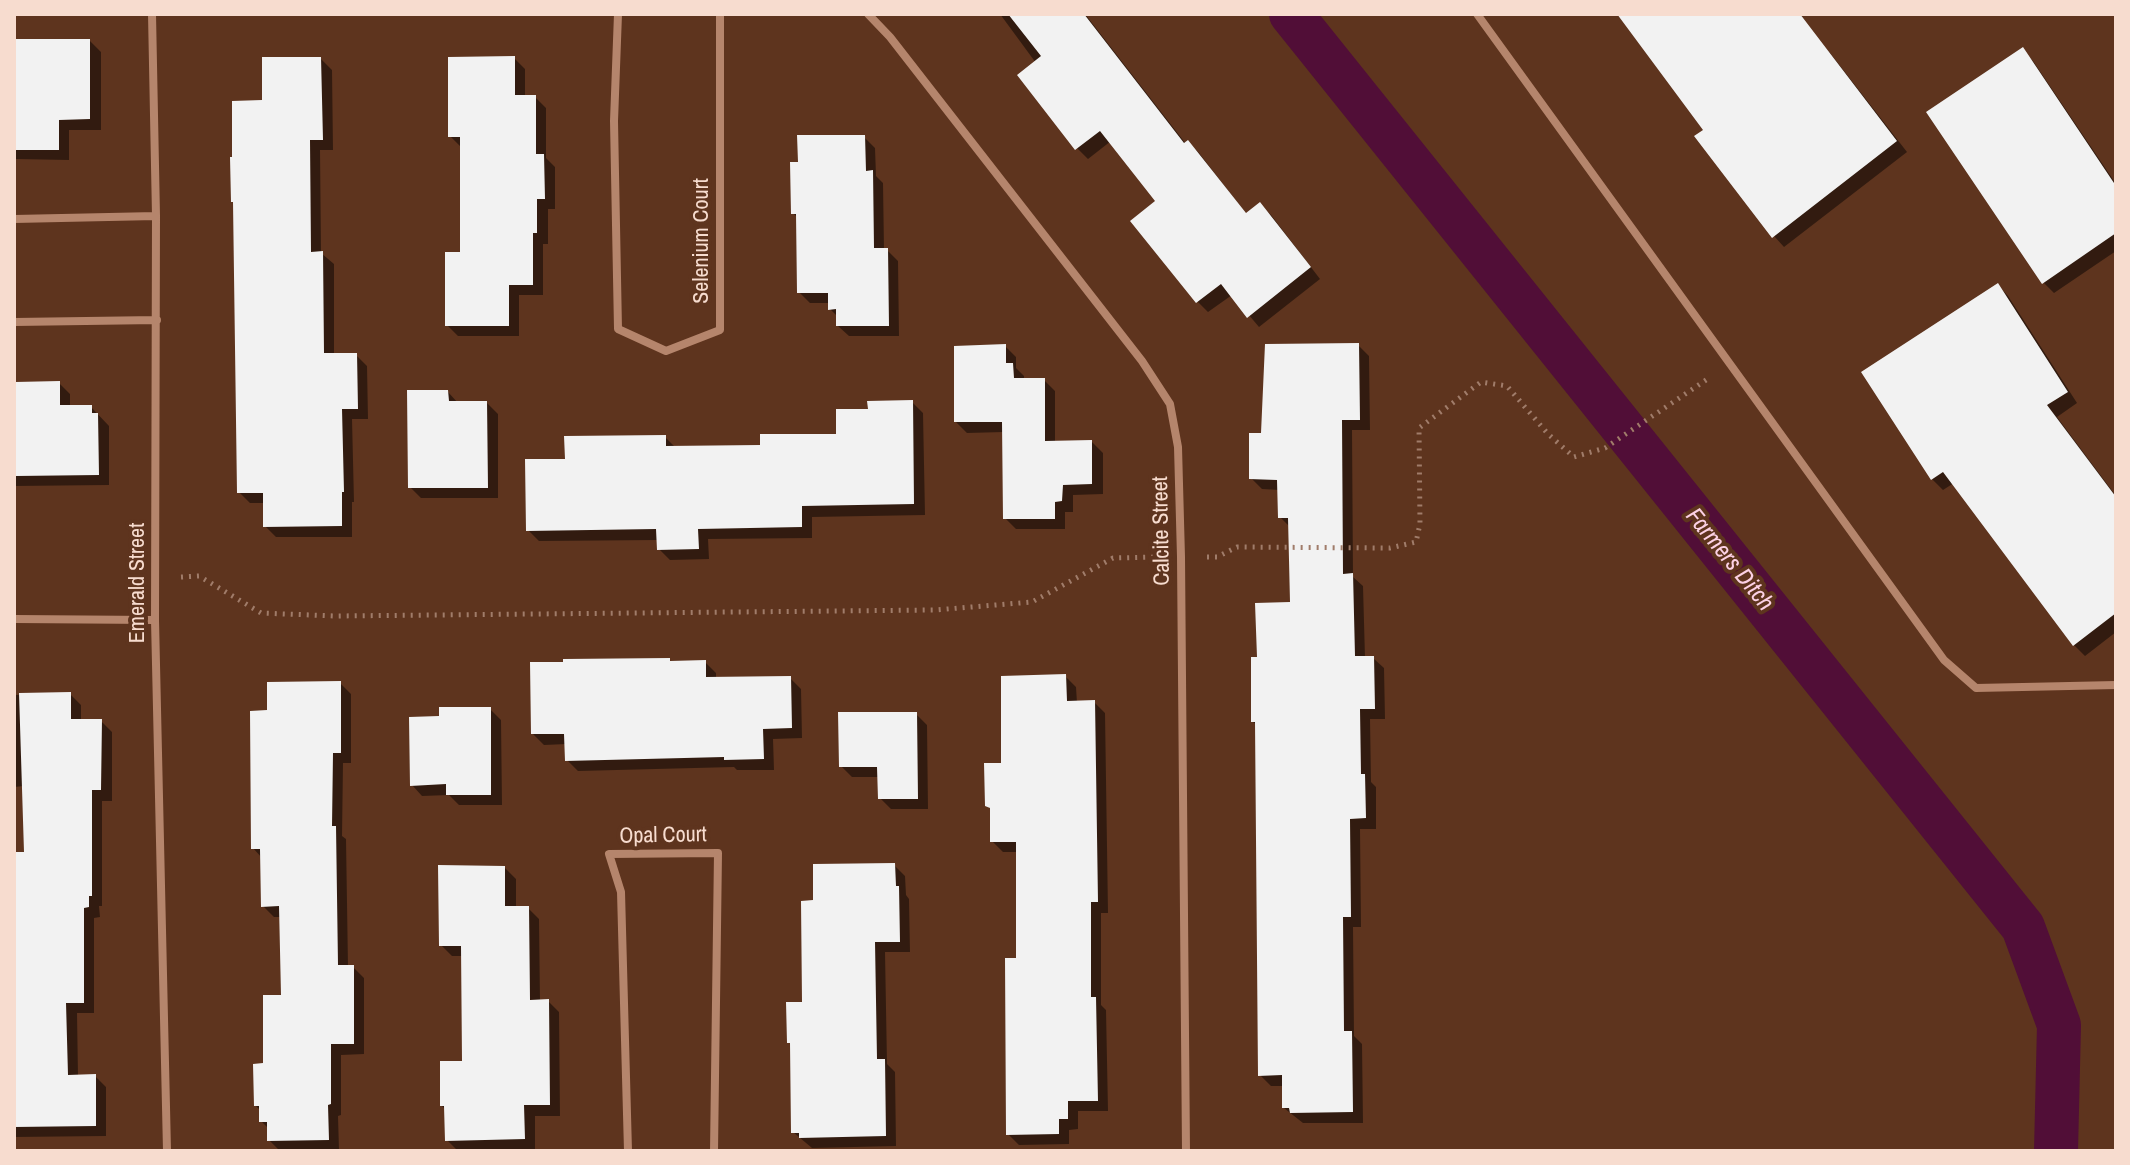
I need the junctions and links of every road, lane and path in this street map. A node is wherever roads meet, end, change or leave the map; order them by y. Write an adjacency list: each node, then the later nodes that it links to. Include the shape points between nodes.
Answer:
1 (152, 14): 6 (street, Emerald Street)
2 (618, 14): 3 (street, Selenium Court, via 618,329 666,351 720,330)
3 (720, 14)
4 (868, 14): 11 (street, Calcite Street, via 1142,361 1170,404 1178,447)
5 (1477, 14): 10 (street)
6 (156, 216): 7 (street); 8 (street, Emerald Street)
7 (14, 219)
8 (157, 320): 9 (street); 12 (street, Emerald Street)
9 (14, 322)
10 (1730, 364): 11 (path, via 1605,448 1574,457 1507,386 1481,382 1419,428 1416,542 1390,548 1237,547 1217,557); 15 (street, via 1944,660 1976,688)
11 (1181, 557): 12 (path, via 1113,558 1032,602 935,610 335,616 261,613 199,576); 19 (street, Calcite Street)
12 (156, 579): 14 (street, Emerald Street)
13 (14, 619): 14 (street)
14 (155, 620): 16 (street, Emerald Street)
15 (2116, 685)
16 (167, 1151)
17 (628, 1151): 18 (street, Opal Court, via 621,892 609,854 718,853)
18 (714, 1151)
19 (1186, 1151)

